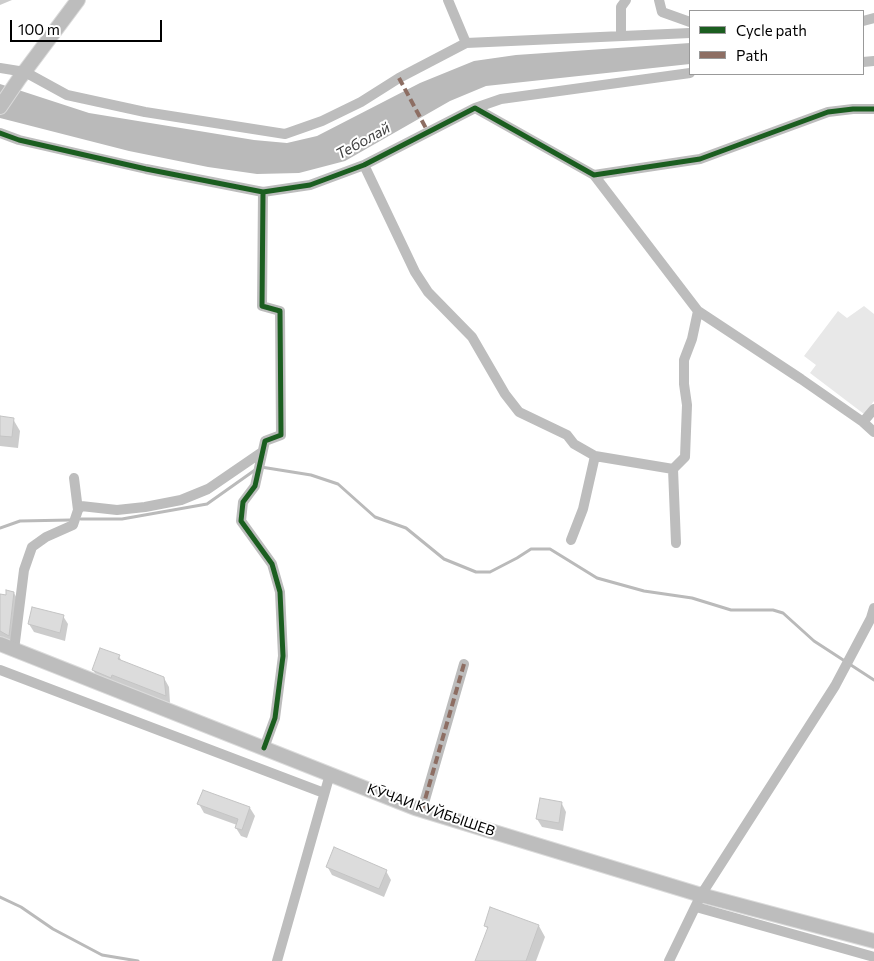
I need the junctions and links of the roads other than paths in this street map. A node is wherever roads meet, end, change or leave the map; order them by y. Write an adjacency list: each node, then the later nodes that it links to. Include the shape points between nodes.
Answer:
1 (78, 0): 11 (main road)
2 (448, 0): 8 (street)
3 (626, 0): 7 (street, via 621,7)
4 (659, 0): 5 (street, via 662,12)
5 (689, 22)
6 (689, 33): 7 (street)
7 (620, 36): 8 (street)
8 (466, 43): 11 (street, via 361,102 322,121 284,134 145,112 67,95)
9 (0, 68): 11 (street)
10 (689, 73): 13 (street, via 501,99)
11 (22, 75): 12 (main road)
12 (0, 107)
13 (475, 108): 16 (street); 17 (street)
14 (874, 109): 17 (street, via 828,112 700,159)
15 (0, 133): 18 (street, via 146,169)
16 (364, 165): 18 (street, via 310,185); 23 (street, via 415,272 428,292 472,337 519,412 567,434 574,444)
17 (594, 175): 19 (street)
18 (263, 192): 24 (street, via 262,306 280,311 281,434 265,441)
19 (698, 311): 21 (street); 25 (street, via 684,360 687,405 685,457)
20 (874, 409): 21 (street)
21 (862, 422): 22 (street)
22 (874, 432)
23 (595, 456): 25 (street); 28 (street, via 583,508)
24 (261, 457): 27 (street, via 208,489 181,500 117,510 81,506); 35 (street, via 255,486 243,502 241,521 272,564 280,592 282,656 275,718)
25 (673, 469): 29 (street)
26 (74, 478): 27 (street)
27 (78, 510): 32 (street, via 74,526 46,537 32,547 24,570)
28 (571, 540)
29 (676, 543)
30 (874, 608): 39 (street, via 830,695)
31 (0, 644): 32 (main road, КӮЧАИ КУЙБЫШЕВ)
32 (14, 650): 35 (main road, КӮЧАИ КУЙБЫШЕВ)
33 (464, 664): 38 (street)
34 (0, 670): 37 (street)
35 (264, 748): 36 (main road, КӮЧАИ КУЙБЫШЕВ)
36 (330, 774): 37 (street); 38 (main road, КӮЧАИ КУЙБЫШЕВ)
37 (324, 792): 42 (street)
38 (422, 810): 39 (main road, КӮЧАИ КУЙБЫШЕВ)
39 (699, 901): 40 (main road, КӮЧАИ КУЙБЫШЕВ); 41 (street); 43 (street)
40 (874, 941)
41 (874, 957)
42 (277, 961)
43 (669, 961)

